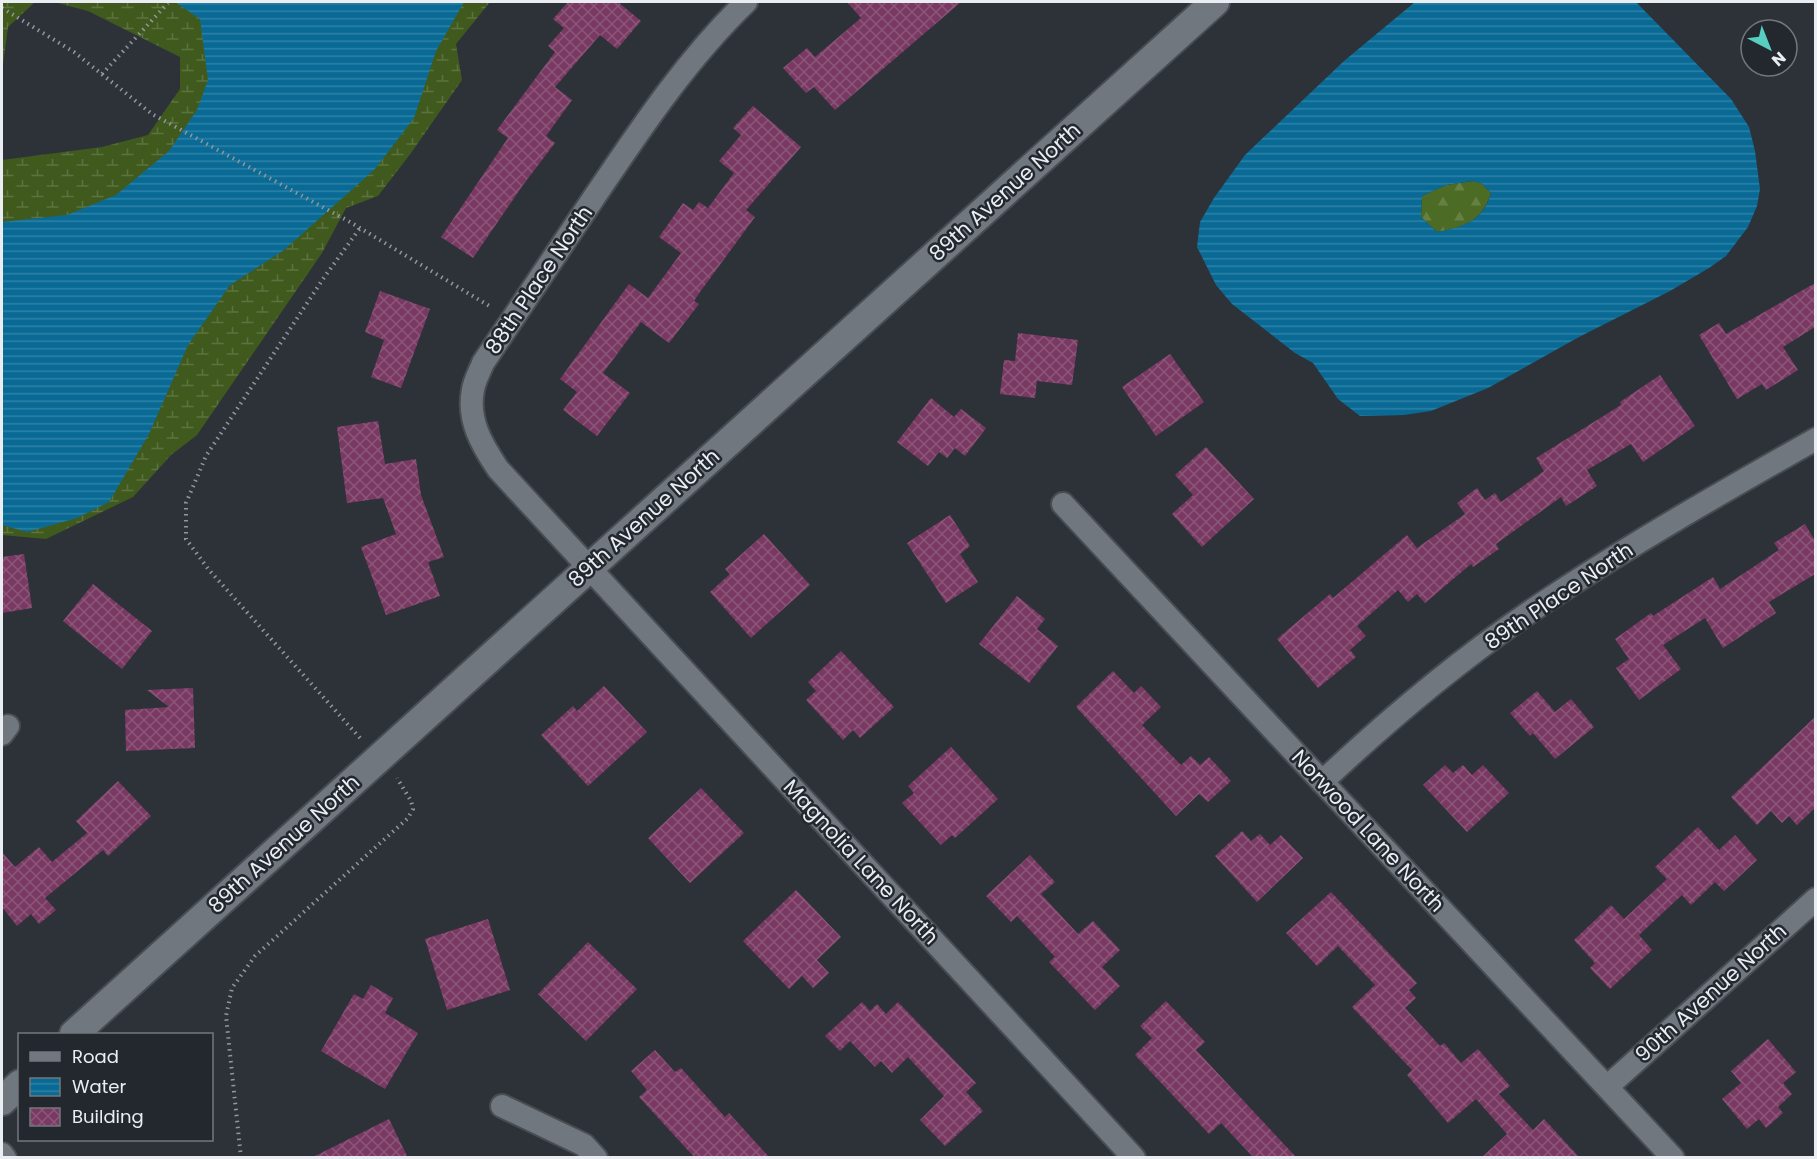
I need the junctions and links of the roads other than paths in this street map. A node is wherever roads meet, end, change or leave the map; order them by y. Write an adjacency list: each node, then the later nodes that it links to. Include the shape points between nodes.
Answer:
1 (746, 2): 5 (street, 88th Place North, via 681,75 640,129 483,363 473,389 472,415 481,443 498,469)
2 (1215, 2): 5 (street, 89th Avenue North)
3 (1815, 439): 6 (street, 89th Place North, via 1544,602 1446,674)
4 (1063, 504): 6 (street, Norwood Lane North)
5 (589, 567): 8 (street, 89th Avenue North); 16 (street, Magnolia Lane North)
6 (1322, 782): 10 (street, Norwood Lane North)
7 (1815, 899): 10 (street, 90th Avenue North)
8 (76, 1033)
9 (18, 1086): 11 (street)
10 (1607, 1087): 17 (street, Norwood Lane North)
11 (2, 1101)
12 (502, 1106): 15 (street, via 584,1145)
13 (2, 1154): 14 (street)
14 (5, 1158)
15 (596, 1158)
16 (1134, 1158)
17 (1673, 1158)

